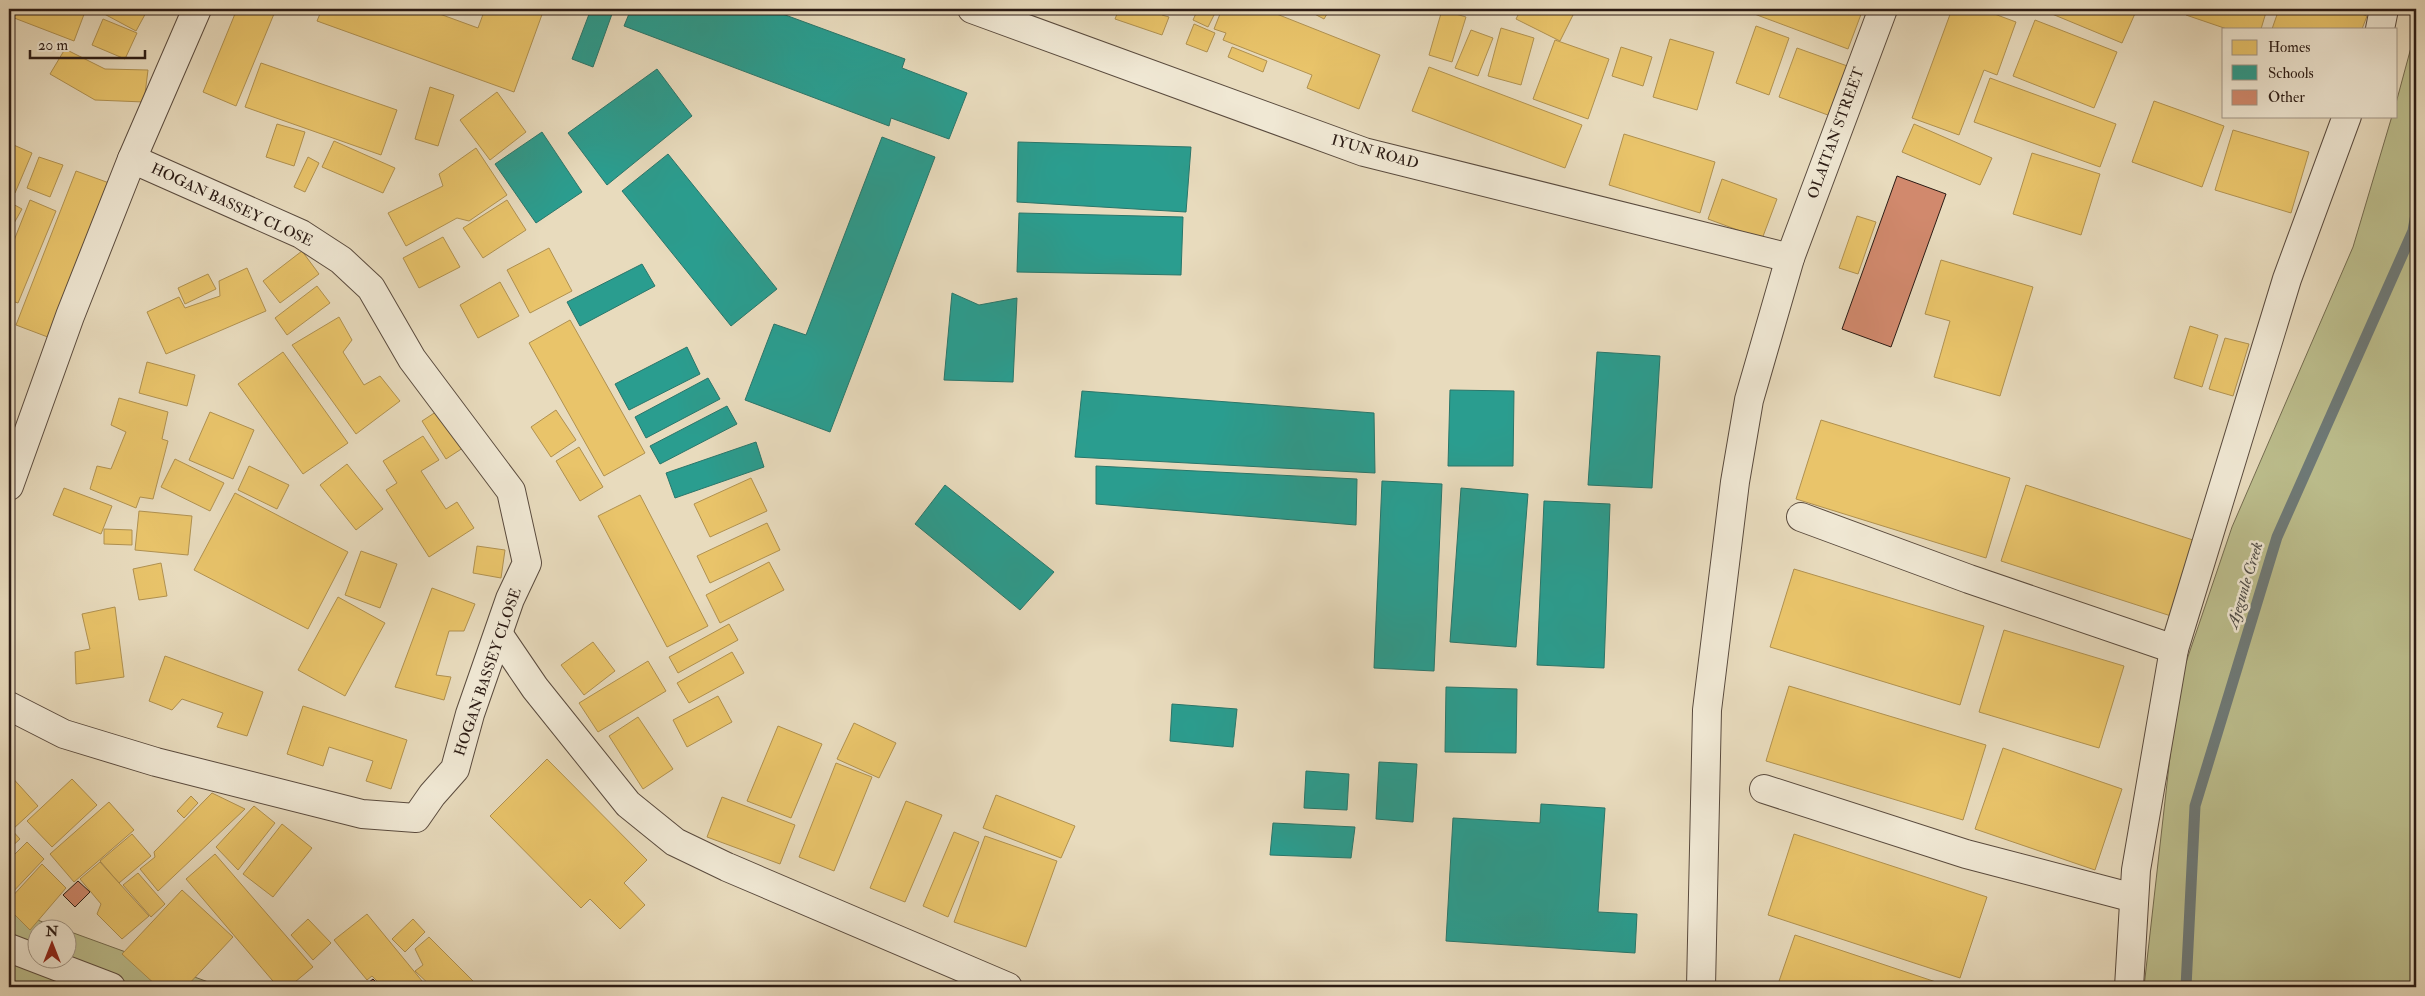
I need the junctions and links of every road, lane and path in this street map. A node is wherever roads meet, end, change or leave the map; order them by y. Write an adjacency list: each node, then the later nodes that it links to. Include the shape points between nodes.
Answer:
1 (197, 9): 7 (street, HOGAN BASSEY CLOSE)
2 (972, 9): 8 (street, IYUN ROAD, via 1364,152)
3 (1883, 9): 8 (street, OLAITAN STREET)
4 (2384, 9): 5 (street)
5 (2380, 28)
6 (2346, 118): 12 (street, via 2287,279)
7 (132, 159): 9 (street, HOGAN BASSEY CLOSE, via 70,316); 11 (street, HOGAN BASSEY CLOSE, via 301,234 341,260 371,288 412,359 511,491 527,564 510,599)
8 (1790, 258): 19 (street, OLAITAN STREET, via 1749,400 1734,482 1707,710)
9 (9, 486)
10 (1801, 517): 12 (street)
11 (499, 635): 13 (street, HOGAN BASSEY CLOSE, via 470,714 455,769 416,818 362,814 156,762 64,734); 18 (street, via 535,688 628,804 675,842)
12 (2174, 649): 15 (street)
13 (9, 706)
14 (1764, 789): 15 (street, via 1966,854)
15 (2134, 898): 20 (street)
16 (9, 948): 17 (street)
17 (110, 987)
18 (1008, 987)
19 (1701, 987)
20 (2128, 987)

